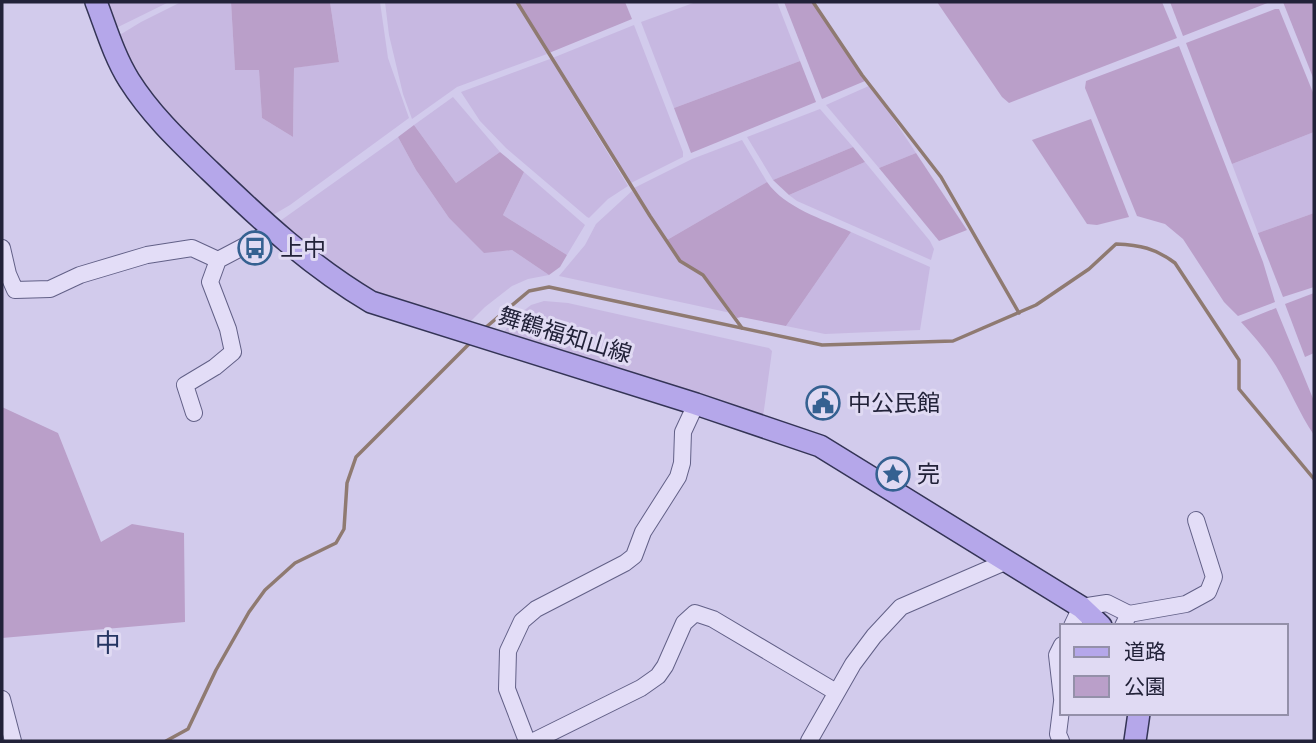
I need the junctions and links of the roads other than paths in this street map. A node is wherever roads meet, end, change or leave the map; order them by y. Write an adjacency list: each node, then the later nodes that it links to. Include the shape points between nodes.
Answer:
1 (96, 2): 2 (main road, 舞鶴福知山線, via 127,78 145,103 167,130)
2 (273, 231): 4 (street); 5 (main road, 舞鶴福知山線, via 334,280 371,302)
3 (2, 248): 4 (street, via 15,290 50,289 146,255 192,248)
4 (218, 260): 6 (street, via 210,282 233,352 185,385)
5 (696, 404): 8 (main road, 舞鶴福知山線, via 820,446); 19 (street, via 683,432 678,477 643,532 634,556 522,621 508,651 507,689)
6 (194, 413)
7 (1196, 520): 10 (street, via 1214,577 1208,592 1186,604)
8 (1005, 562): 9 (main road, 舞鶴福知山線); 14 (street, via 901,607 874,636)
9 (1076, 616): 10 (street, via 1107,603); 11 (main road, 舞鶴福知山線)
10 (1126, 620)
11 (1096, 624)
12 (1060, 649): 13 (street)
13 (1060, 682)
14 (836, 692): 20 (street, via 713,618 695,613 684,623 658,676); 21 (street)
15 (2, 699): 18 (street)
16 (1060, 715): 22 (street)
17 (1139, 715): 23 (main road)
18 (13, 741)
19 (527, 741)
20 (534, 741)
21 (809, 741)
22 (1061, 741)
23 (1135, 741)

